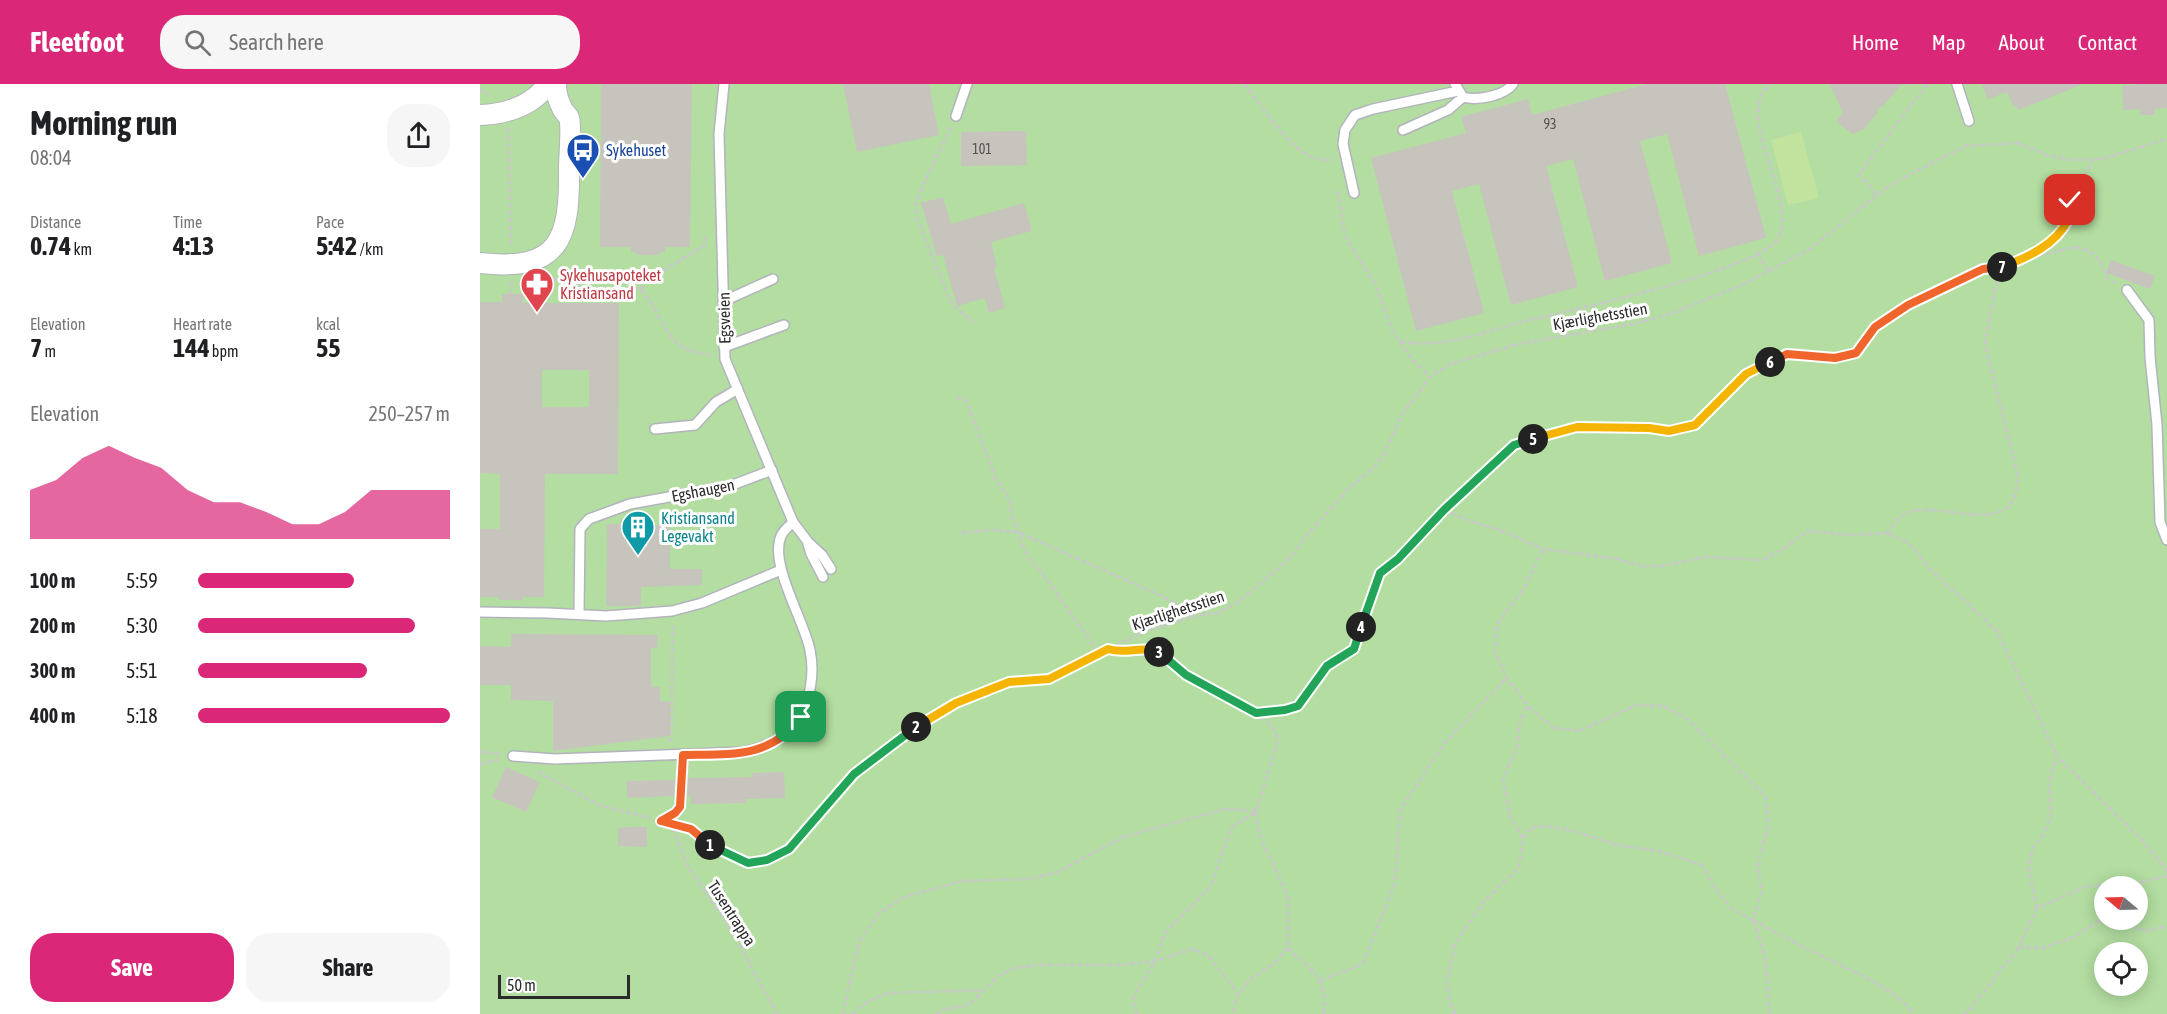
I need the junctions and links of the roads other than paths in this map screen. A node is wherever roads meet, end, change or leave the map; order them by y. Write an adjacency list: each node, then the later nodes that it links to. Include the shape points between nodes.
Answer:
1 (548, 84): 8 (street, via 524,106 500,114)
2 (556, 84): 13 (street, via 556,95 569,118 567,222 559,242 526,264)
3 (724, 84): 16 (lane, Egsveien, via 719,134)
4 (967, 84): 9 (lane)
5 (1513, 84): 7 (lane, via 1504,92 1477,98)
6 (1957, 84): 10 (lane)
7 (1459, 91): 11 (lane, via 1448,110); 12 (lane, via 1359,113 1349,121 1342,144)
8 (480, 115)
9 (956, 116)
10 (1969, 121)
11 (1403, 130)
12 (1354, 193)
13 (480, 263)
14 (773, 279): 16 (lane)
15 (2127, 290): 23 (lane, via 2149,320 2160,522)
16 (724, 301): 18 (lane, Egsveien)
17 (784, 325): 18 (lane)
18 (724, 347): 19 (lane, Egsveien)
19 (738, 389): 20 (lane, via 716,402 695,425); 21 (lane, Egsveien)
20 (654, 429)
21 (772, 470): 22 (lane, Egsveien); 29 (lane, Egshaugen, via 730,486 630,504 589,519 580,529)
22 (793, 522): 24 (lane, Egsveien); 26 (lane, via 781,535)
23 (2167, 540)
24 (808, 542): 25 (lane); 27 (lane)
25 (831, 569)
26 (781, 570): 29 (lane, via 702,603 672,611); 30 (lane, via 810,650 810,692 801,717 784,736 764,748)
27 (823, 577)
28 (480, 612): 29 (lane)
29 (579, 614)
30 (683, 755): 31 (lane, via 555,759); 32 (lane, via 680,807)
31 (513, 756)
32 (661, 821)

